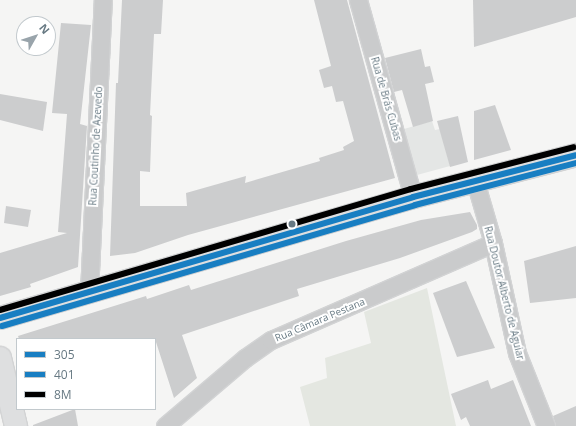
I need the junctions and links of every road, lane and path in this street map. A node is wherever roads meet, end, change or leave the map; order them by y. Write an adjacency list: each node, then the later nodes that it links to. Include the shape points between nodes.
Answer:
1 (103, 0): 7 (street, Rua Coutinho de Azevedo)
2 (358, 0): 5 (street, Rua de Brás Cubas)
3 (576, 155): 4 (main road)
4 (475, 181): 5 (main road); 6 (street, Rua Doutor Alberto de Aguiar)
5 (413, 197): 7 (main road)
6 (493, 243): 11 (street, Rua Câmara Pestana, via 271,340 245,358); 12 (street, Rua Doutor Alberto de Aguiar, via 517,352)
7 (89, 293): 8 (main road)
8 (0, 318)
9 (0, 358): 10 (main road)
10 (16, 426)
11 (165, 426)
12 (546, 426)

